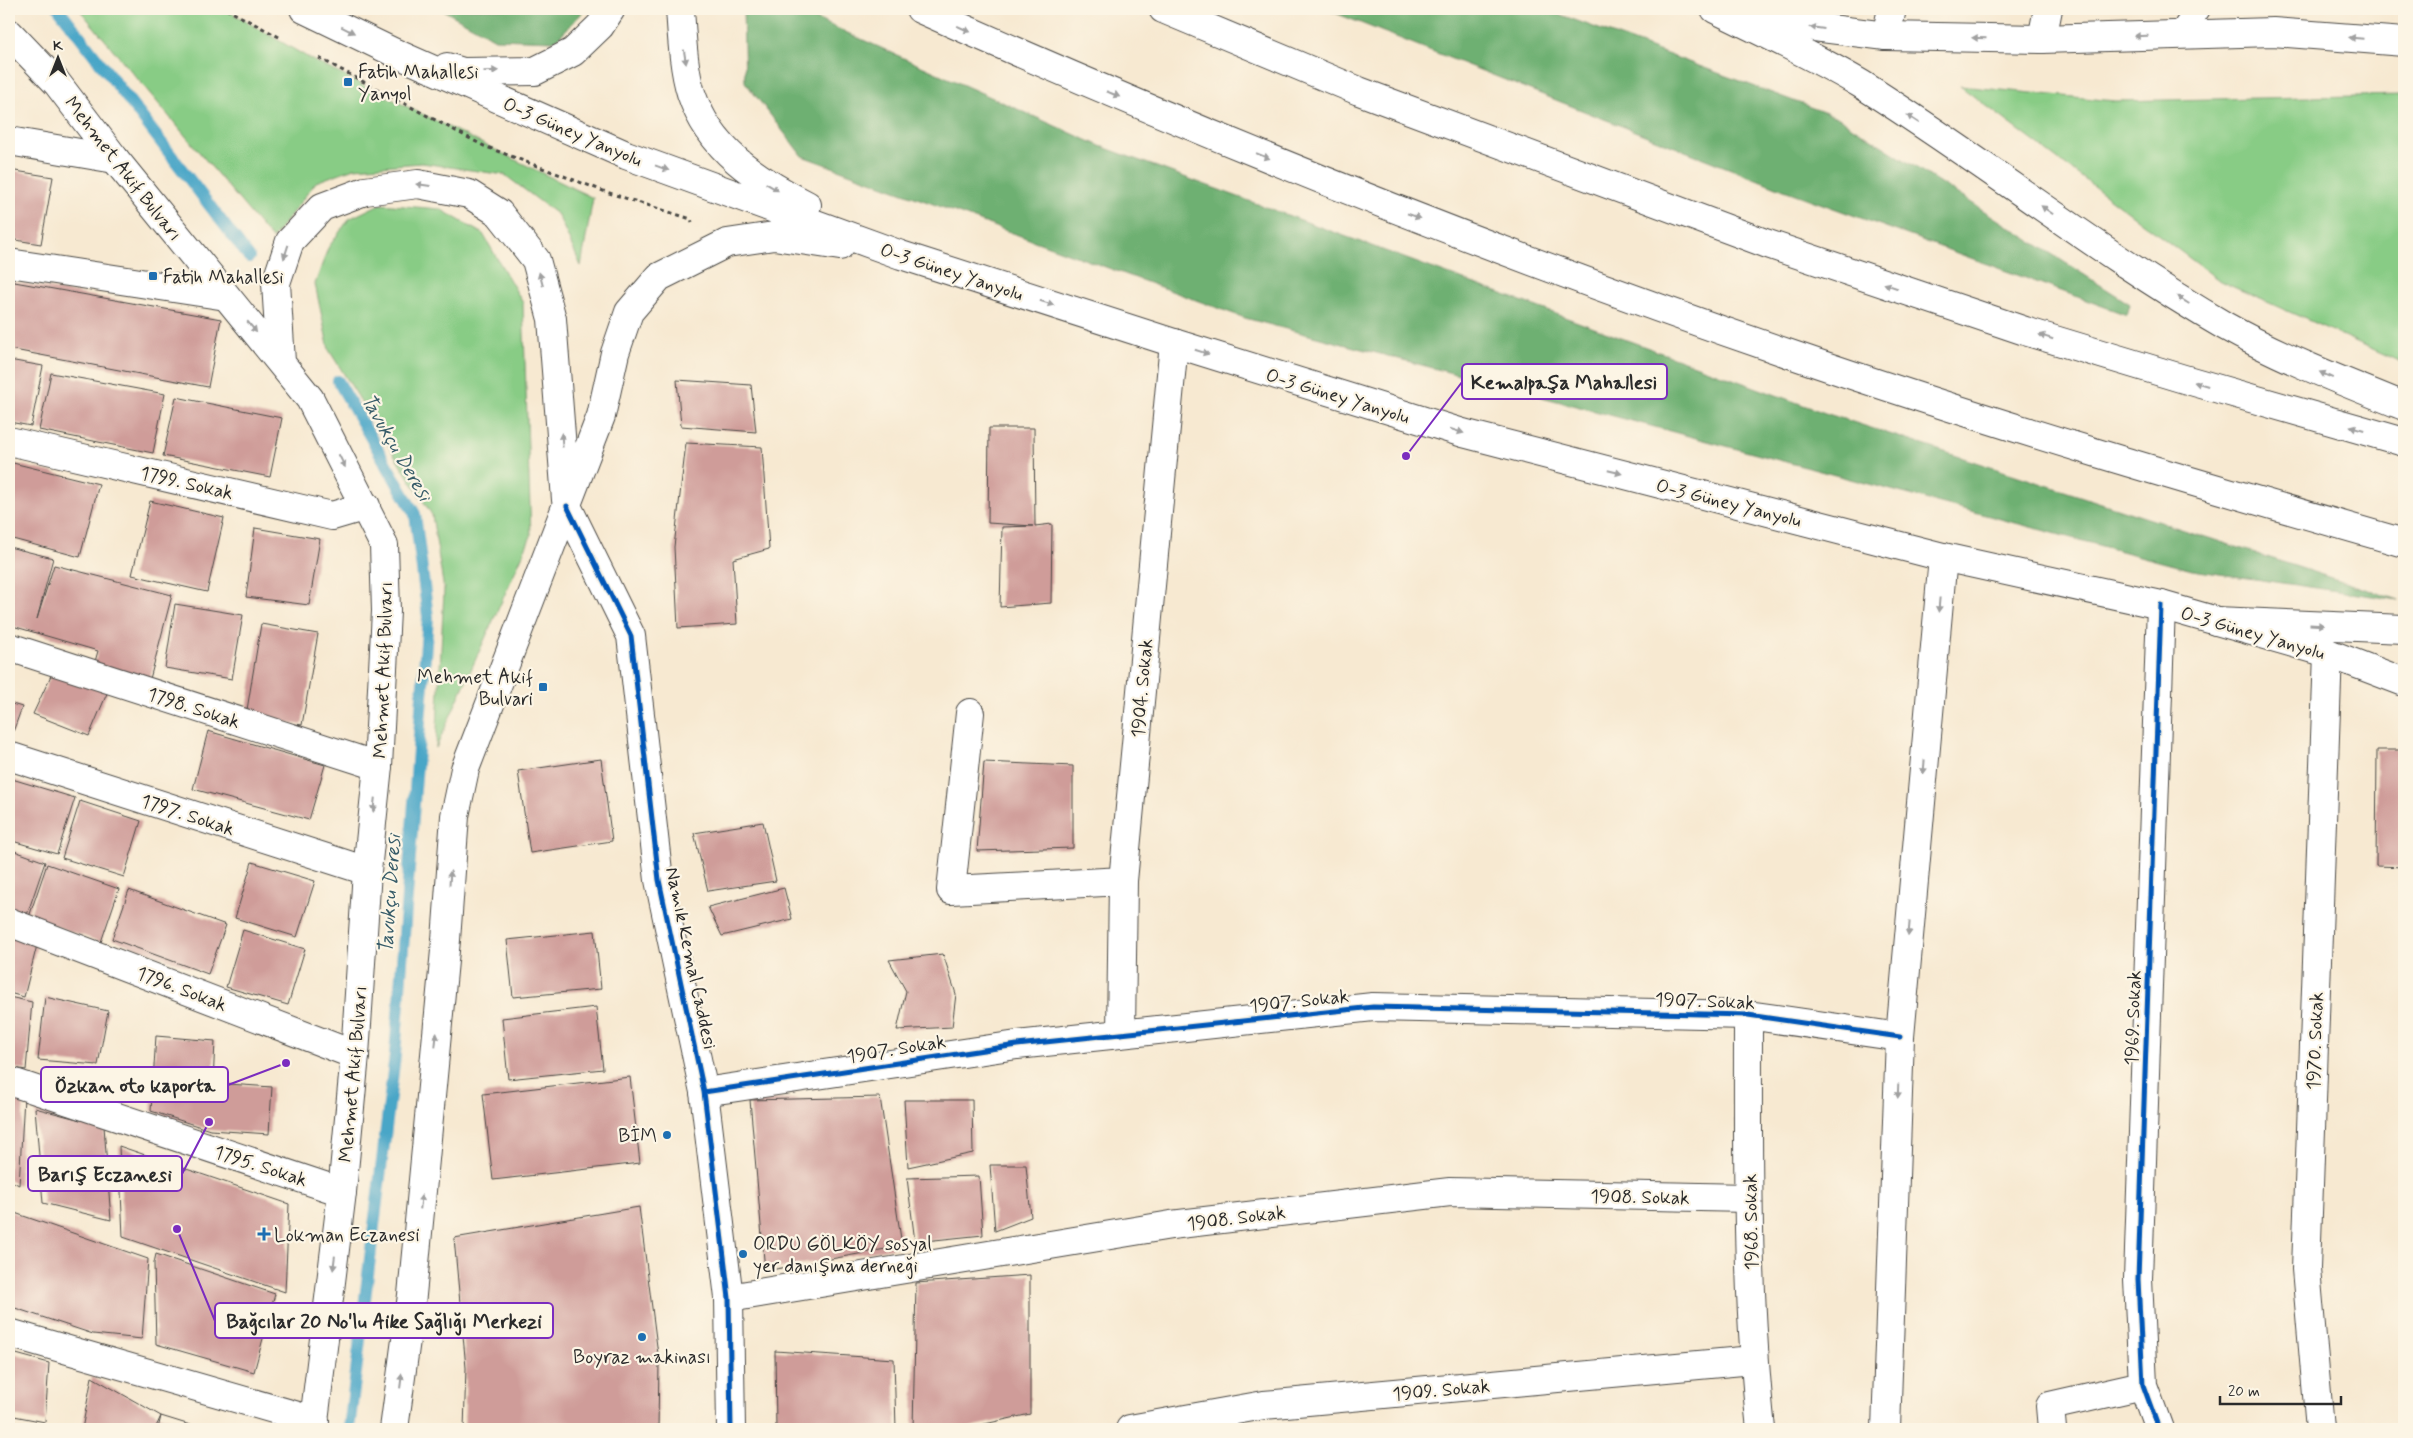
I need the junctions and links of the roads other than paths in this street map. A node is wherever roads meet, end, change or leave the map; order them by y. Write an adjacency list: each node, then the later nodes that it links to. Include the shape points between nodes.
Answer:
1 (304, 9): 15 (main road, O-3 Güney Yanyolu, one-way to 15)
2 (611, 9): 15 (main road, one-way to 2, via 463,72 535,71 573,52 600,26)
3 (680, 9): 18 (main road, one-way to 18, via 691,92 702,118 734,160 769,186)
4 (920, 9): 28 (main road, one-way to 28, via 1165,116 1365,198 1788,354 2006,426)
5 (1163, 9): 25 (main road, one-way to 5, via 2025,331 1765,243 1359,91)
6 (1713, 9): 12 (main road, one-way to 6, via 1790,24); 23 (main road, one-way to 6, via 2332,378 2226,327 2133,269 1860,84)
7 (1892, 9): 12 (main road)
8 (2048, 9): 13 (main road)
9 (2198, 9): 11 (lane)
10 (9, 33): 17 (main road, Mehmet Akif Bulvarı, via 57,83)
11 (2180, 35): 13 (main road, one-way to 13); 14 (main road, one-way to 11, via 2273,32)
12 (1886, 36): 13 (main road, one-way to 12)
13 (2042, 39)
14 (2404, 42)
15 (393, 52): 18 (main road, O-3 Güney Yanyolu, one-way to 18, via 626,155)
16 (9, 140): 17 (main road)
17 (115, 159): 20 (main road, Mehmet Akif Bulvarı)
18 (901, 255): 21 (main road, O-3 Güney Yanyolu, one-way to 21); 27 (main road, via 774,236 727,243 659,277 629,312 615,353 601,416)
19 (9, 263): 20 (main road)
20 (226, 296): 22 (main road, Mehmet Akif Bulvarı, one-way to 22)
21 (1174, 344): 29 (main road, O-3 Güney Yanyolu, one-way to 29, via 1463,433); 40 (main road, 1904. Sokak)
22 (281, 362): 26 (main road, Mehmet Akif Bulvarı, one-way to 26, via 310,399); 27 (main road, one-way to 22, via 552,318 536,260 499,213 469,194 418,184 365,191 322,206 290,241 276,283)
23 (2404, 406)
24 (9, 441): 26 (main road, 1799. Sokak, via 332,516)
25 (2404, 442)
26 (366, 506): 38 (main road, Mehmet Akif Bulvarı, via 384,545 386,611)
27 (567, 506): 47 (main road, Namık Kemal Caddesi, via 631,636 659,880); 55 (main road, one-way to 27, via 413,1285 455,816 465,769)
28 (2404, 543)
29 (1944, 557): 30 (main road, O-3 Güney Yanyolu); 44 (main road, one-way to 44)
30 (2161, 605): 31 (main road, O-3 Güney Yanyolu); 53 (main road, 1969. Sokak, via 2138,1279)
31 (2216, 621): 32 (main road, one-way to 32); 34 (main road, O-3 Güney Yanyolu)
32 (2404, 629)
33 (9, 647): 38 (main road, 1798. Sokak)
34 (2328, 652): 35 (main road, O-3 Güney Yanyolu); 62 (main road, 1970. Sokak, via 2306,1269)
35 (2404, 682)
36 (970, 713): 40 (main road, via 951,890)
37 (9, 756): 39 (main road, 1797. Sokak)
38 (378, 766): 39 (main road, Mehmet Akif Bulvarı, one-way to 39)
39 (367, 871): 45 (main road, Mehmet Akif Bulvarı)
40 (1123, 881): 43 (main road, 1904. Sokak)
41 (9, 922): 45 (main road, 1796. Sokak)
42 (1748, 1015): 43 (main road, 1907. Sokak, via 1373,1007); 44 (main road, 1907. Sokak); 49 (main road, 1968. Sokak)
43 (1121, 1034): 47 (main road, 1907. Sokak, via 1017,1045)
44 (1900, 1037): 59 (main road, one-way to 59)
45 (356, 1055): 48 (main road, Mehmet Akif Bulvarı)
46 (9, 1081): 48 (main road, 1795. Sokak)
47 (704, 1092): 50 (main road, Namık Kemal Caddesi)
48 (342, 1192): 54 (main road, Mehmet Akif Bulvarı, one-way to 54)
49 (1748, 1198): 50 (main road, 1908. Sokak, via 1450,1192 1171,1225); 52 (main road, 1968. Sokak)
50 (729, 1298): 56 (main road, Namık Kemal Caddesi)
51 (9, 1332): 54 (main road)
52 (1754, 1360): 57 (main road, 1909. Sokak, via 1264,1405); 58 (main road, 1968. Sokak)
53 (2143, 1385): 60 (main road, via 2050,1406); 61 (main road, 1969. Sokak)
54 (314, 1425)
55 (394, 1429)
56 (731, 1429)
57 (1130, 1429)
58 (1761, 1429)
59 (1886, 1429)
60 (2052, 1429)
61 (2159, 1429)
62 (2320, 1429)

